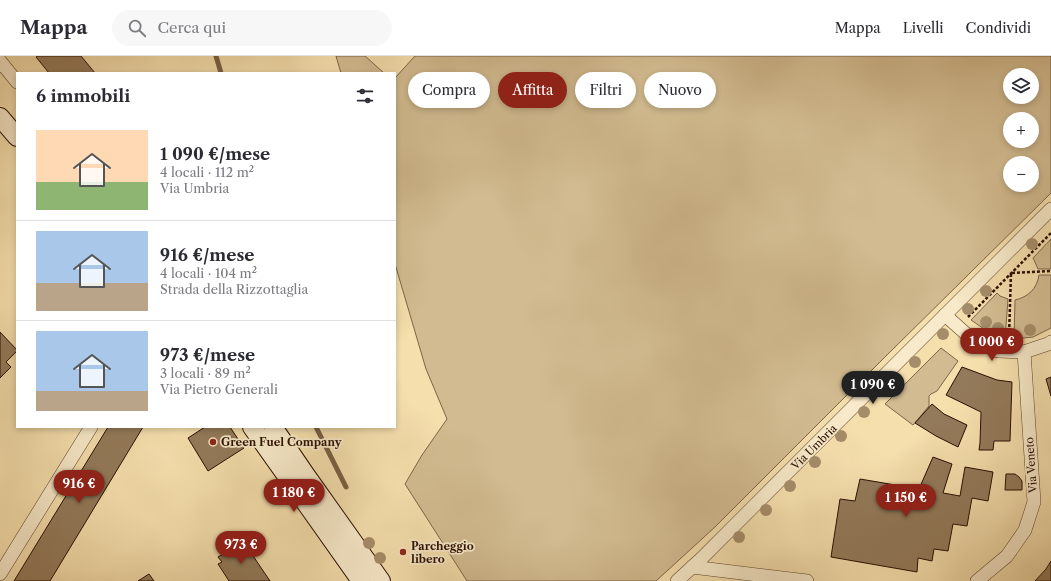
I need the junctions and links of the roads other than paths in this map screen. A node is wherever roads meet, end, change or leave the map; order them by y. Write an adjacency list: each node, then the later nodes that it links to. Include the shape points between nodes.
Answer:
1 (0, 62): 2 (street)
2 (16, 81)
3 (0, 117): 4 (street)
4 (16, 136)
5 (1051, 209): 6 (street, Via Umbria)
6 (945, 315): 8 (street, via 974,341 998,351); 12 (street, Via Umbria)
7 (1051, 342): 8 (street)
8 (1024, 352): 18 (street, Via Veneto, via 1034,502 1025,530 1007,556)
9 (90, 428): 13 (street)
10 (253, 428): 14 (street)
11 (275, 428): 15 (street)
12 (692, 567): 16 (street, Via Umbria); 17 (street)
13 (0, 574)
14 (361, 581)
15 (381, 581)
16 (677, 581)
17 (806, 581)
18 (977, 581)

